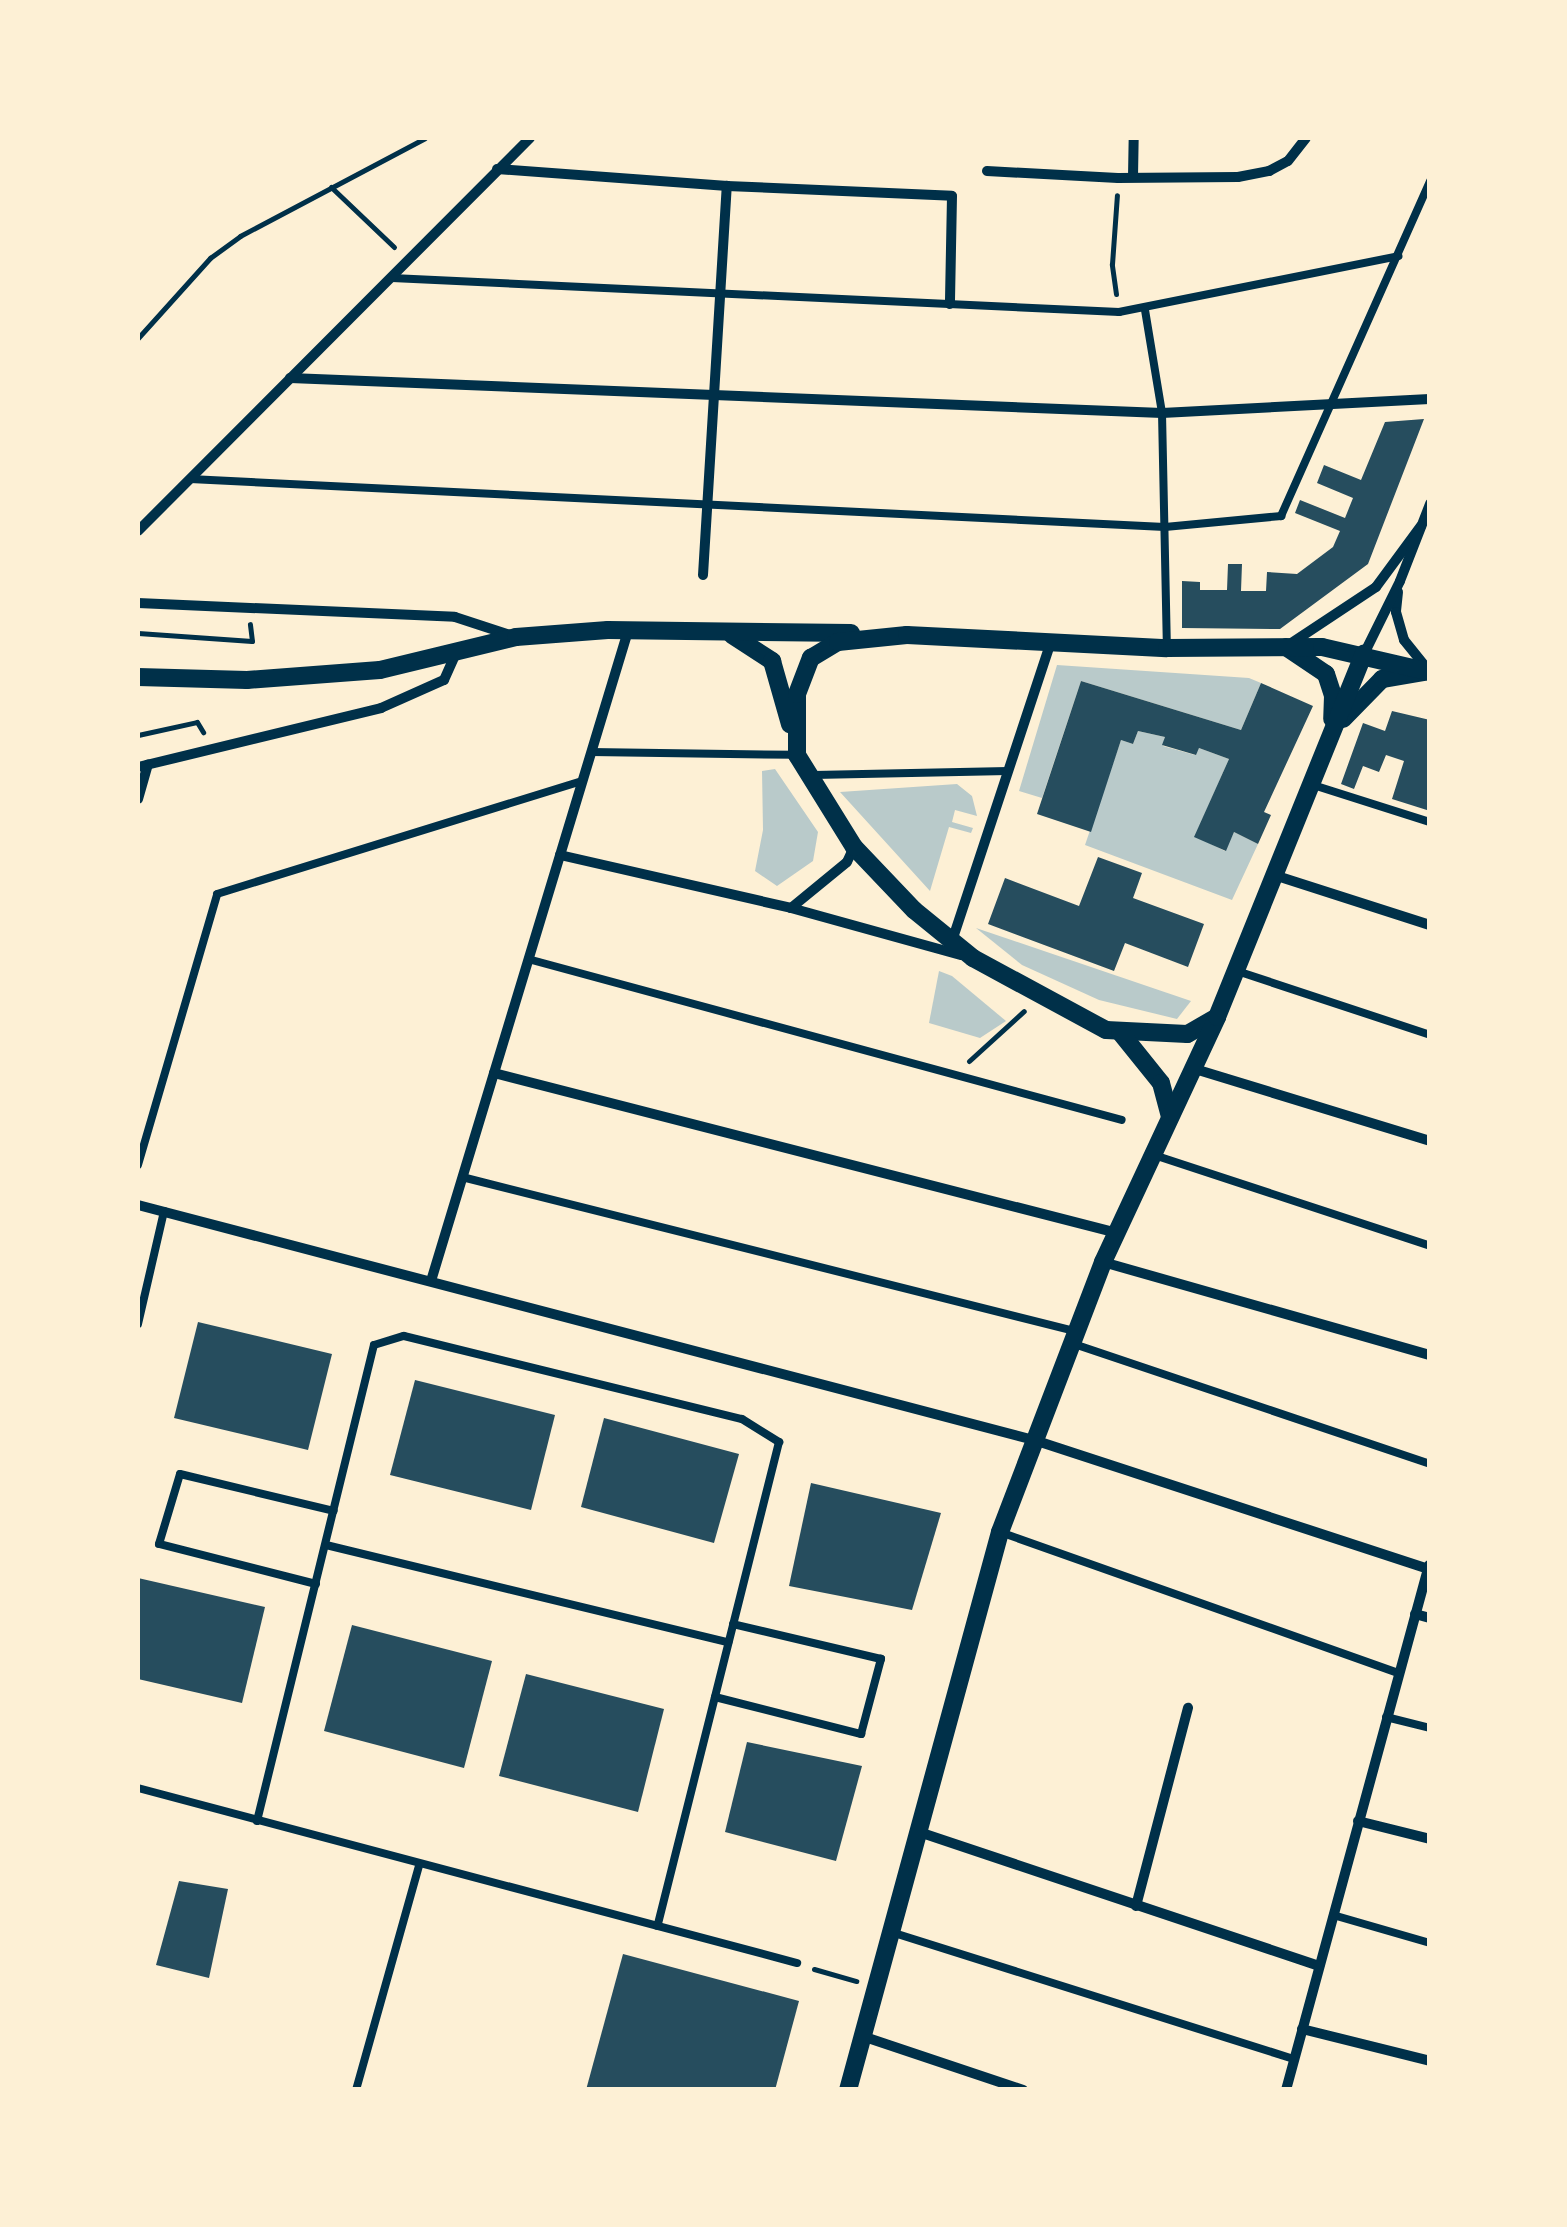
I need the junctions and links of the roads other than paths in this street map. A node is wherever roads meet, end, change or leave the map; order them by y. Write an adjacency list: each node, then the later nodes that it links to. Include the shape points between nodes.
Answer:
1 (530, 138): 4 (street)
2 (1134, 138): 6 (street)
3 (1306, 138): 6 (street, via 1288,161 1269,171)
4 (497, 169): 8 (street); 10 (street)
5 (987, 171): 6 (street)
6 (1133, 177)
7 (1430, 182): 9 (lane)
8 (727, 186): 11 (street); 12 (street, via 952,196)
9 (1398, 256): 13 (lane); 17 (lane)
10 (387, 278): 11 (lane); 14 (street)
11 (722, 293): 12 (lane); 15 (street)
12 (950, 304): 13 (lane)
13 (1145, 310): 18 (lane)
14 (290, 378): 15 (street); 19 (street)
15 (715, 398): 18 (street); 21 (street)
16 (1430, 399): 17 (street)
17 (1330, 406): 18 (street); 23 (lane, via 1282,516)
18 (1162, 414): 23 (lane)
19 (190, 479): 21 (lane); 24 (street)
20 (1430, 504): 22 (street)
21 (708, 506): 23 (lane); 25 (street)
22 (1421, 526): 26 (street); 33 (street, via 1376,587)
23 (1165, 527): 34 (lane)
24 (138, 532)
25 (703, 575)
26 (1400, 581): 36 (street); 37 (street, via 1398,624)
27 (138, 603): 31 (street, via 455,617)
28 (628, 631): 29 (street); 31 (street); 40 (street)
29 (722, 631): 30 (street); 41 (street, via 772,661)
30 (907, 635): 32 (street); 41 (street, via 838,642 811,658 797,694)
31 (516, 637): 35 (street)
32 (1052, 642): 34 (street); 43 (street)
33 (1286, 646): 34 (street); 36 (street); 39 (street, via 1331,684)
34 (1167, 648)
35 (456, 653): 38 (street, via 380,670 247,680); 42 (street, via 444,680 380,708)
36 (1364, 654): 37 (street); 39 (street)
37 (1430, 672): 39 (street, via 1392,676 1372,686)
38 (138, 677)
39 (1329, 740): 46 (street)
40 (591, 752): 41 (lane); 45 (street)
41 (797, 754): 44 (street)
42 (143, 766): 47 (street)
43 (1008, 771): 44 (lane); 54 (street)
44 (809, 775): 49 (street)
45 (582, 781): 50 (street); 67 (lane, via 217,894)
46 (1310, 784): 48 (lane); 51 (street)
47 (138, 798)
48 (1430, 822)
49 (854, 847): 52 (street, via 846,862); 54 (street)
50 (560, 855): 52 (street); 56 (street)
51 (1273, 875): 53 (street); 57 (street)
52 (791, 908): 55 (street)
53 (1430, 925)
54 (952, 941): 55 (street)
55 (973, 958): 59 (street)
56 (528, 960): 62 (street); 64 (lane)
57 (1236, 971): 58 (street); 60 (lane)
58 (1218, 1017): 59 (street, via 1187,1034); 61 (street)
59 (1120, 1032): 63 (street, via 1160,1083)
60 (1430, 1035)
61 (1195, 1069): 63 (street); 65 (street)
62 (494, 1072): 68 (street); 71 (street)
63 (1170, 1117): 66 (street)
64 (1122, 1120)
65 (1430, 1141)
66 (1156, 1156): 71 (street); 72 (lane)
67 (138, 1165)
68 (462, 1177): 74 (street); 76 (lane)
69 (138, 1204): 70 (street)
70 (164, 1212): 74 (street); 75 (lane)
71 (1118, 1233): 73 (street)
72 (1430, 1246)
73 (1103, 1262): 76 (street); 77 (street)
74 (430, 1281): 78 (street)
75 (138, 1324)
76 (1074, 1338): 78 (street); 79 (lane)
77 (1430, 1355)
78 (1034, 1440): 81 (street); 83 (street)
79 (1430, 1464)
80 (334, 1512): 82 (lane); 84 (lane, via 180,1474 159,1544); 87 (lane, via 374,1345 404,1336 742,1418 778,1442)
81 (1000, 1532): 89 (lane); 97 (street)
82 (326, 1544): 84 (lane); 88 (lane)
83 (1429, 1566): 85 (street)
84 (316, 1584): 95 (lane)
85 (1415, 1614): 86 (street); 89 (street)
86 (1430, 1618)
87 (733, 1624): 88 (lane); 90 (lane, via 882,1659 862,1734)
88 (728, 1642): 90 (lane)
89 (1398, 1673): 92 (street)
90 (714, 1697): 102 (lane)
91 (1188, 1708): 100 (street)
92 (1386, 1717): 93 (lane); 96 (street)
93 (1430, 1728)
94 (138, 1788): 95 (lane)
95 (258, 1821): 99 (lane)
96 (1358, 1821): 98 (street); 101 (street)
97 (920, 1832): 100 (street); 103 (street)
98 (1430, 1840)
99 (419, 1866): 102 (lane); 111 (lane)
100 (1136, 1906): 106 (street)
101 (1333, 1916): 104 (lane); 106 (street)
102 (657, 1926): 105 (lane)
103 (891, 1932): 108 (street); 109 (lane)
104 (1430, 1942)
105 (796, 1964)
106 (1319, 1966): 107 (street)
107 (1302, 2029): 109 (street); 110 (street)
108 (861, 2035): 112 (street); 113 (street)
109 (1294, 2058): 114 (street)
110 (1430, 2061)
111 (356, 2090)
112 (848, 2090)
113 (1023, 2090)
114 (1286, 2090)

